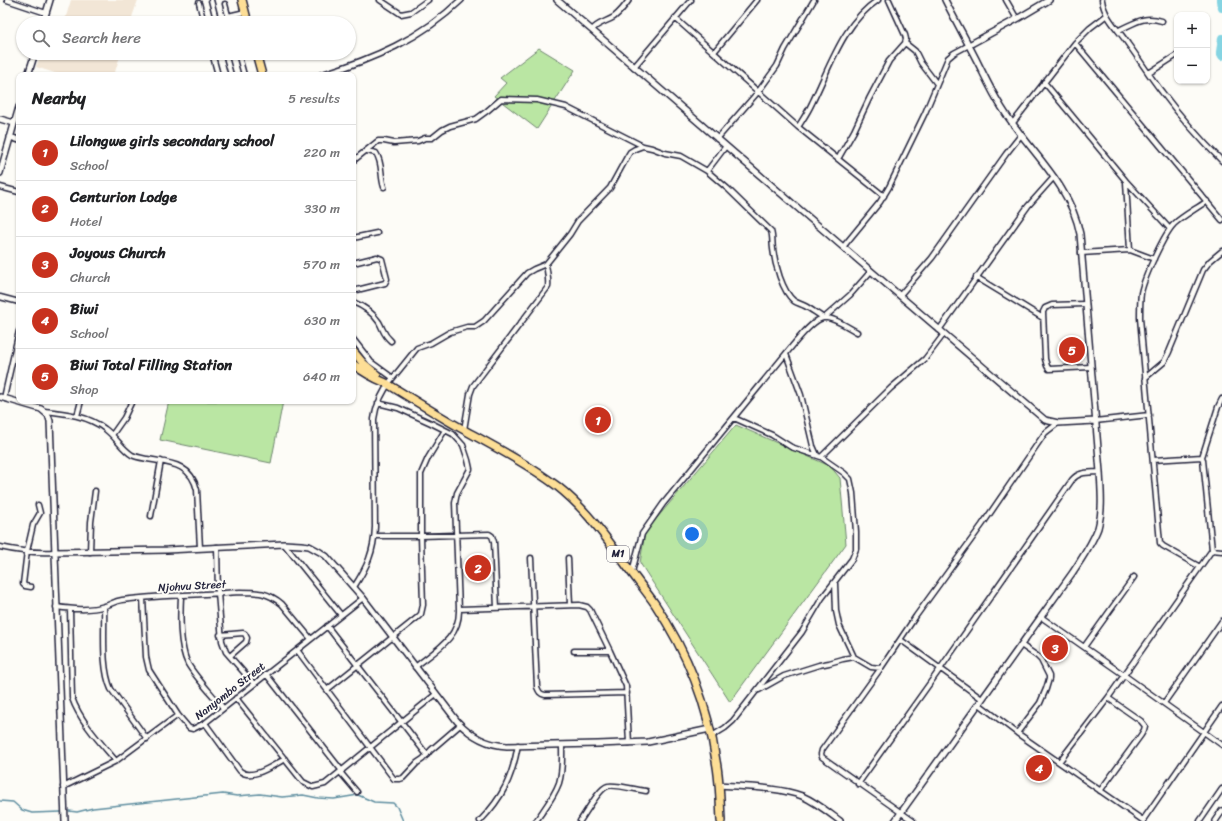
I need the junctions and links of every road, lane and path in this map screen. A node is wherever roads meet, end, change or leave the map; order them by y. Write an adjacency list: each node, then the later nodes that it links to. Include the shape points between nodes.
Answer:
1 (7, 0): 22 (street)
2 (50, 0): 22 (street)
3 (211, 0): 26 (street)
4 (242, 0): 21 (highway)
5 (380, 0): 6 (street, via 402,14 411,12)
6 (428, 0)
7 (461, 0): 50 (street, via 436,22 410,39 361,62)
8 (557, 0): 32 (street)
9 (629, 0): 32 (street, via 621,11)
10 (690, 0): 29 (street)
11 (757, 0): 37 (street)
12 (814, 0): 54 (street, via 777,66)
13 (878, 0): 59 (street, via 859,15 849,30)
14 (889, 0): 34 (street, via 905,36)
15 (945, 0): 36 (street)
16 (1006, 0): 30 (street)
17 (1049, 0): 30 (street)
18 (1102, 0): 23 (street)
19 (199, 3): 25 (street)
20 (225, 4): 27 (street)
21 (245, 12): 27 (street); 28 (highway)
22 (46, 13): 24 (street)
23 (1107, 15): 33 (street); 35 (street)
24 (45, 16)
25 (202, 16)
26 (215, 16)
27 (228, 16)
28 (246, 16)
29 (675, 18): 37 (street); 44 (street)
30 (1017, 19): 36 (street)
31 (1162, 21): 33 (street, via 1143,19)
32 (592, 30): 44 (street)
33 (1119, 30): 51 (street)
34 (905, 43): 53 (street, via 915,51); 68 (street, via 888,62)
35 (1075, 43): 52 (street); 78 (street)
36 (969, 45): 53 (street, via 948,58); 58 (street)
37 (714, 52): 54 (street)
38 (1174, 57): 51 (street)
39 (32, 60): 45 (street)
40 (214, 60): 46 (street)
41 (227, 60): 47 (street)
42 (240, 60): 48 (street)
43 (258, 60): 49 (highway)
44 (634, 67): 63 (street)
45 (29, 72)
46 (217, 72)
47 (229, 72)
48 (243, 72)
49 (261, 72)
50 (330, 72)
51 (1149, 73): 69 (street, via 1161,91)
52 (1044, 82): 58 (street); 73 (street)
53 (937, 84): 77 (street)
54 (758, 92): 59 (street); 63 (street)
55 (16, 117): 57 (street)
56 (0, 119): 57 (street)
57 (14, 123): 61 (street)
58 (1012, 124): 60 (street)
59 (798, 127): 68 (street)
60 (1021, 135): 72 (street); 93 (street, via 932,258)
61 (10, 137): 62 (street); 71 (street)
62 (16, 139)
63 (717, 139): 65 (street)
64 (642, 146): 66 (street, via 566,107 537,100 505,98 476,119 450,126 432,138 394,143 378,141); 70 (street, via 681,156); 89 (street, via 630,152 610,188 578,221)
65 (726, 146): 70 (street); 83 (street)
66 (367, 151): 67 (street); 75 (street, via 376,153 379,157)
67 (356, 159)
68 (838, 159): 77 (street)
69 (1221, 159)
70 (707, 171): 98 (street, via 771,231 780,281 793,300)
71 (0, 173)
72 (1054, 177): 86 (street, via 1075,215); 91 (street, via 1028,206)
73 (1126, 181): 80 (street); 84 (street)
74 (0, 187): 76 (street)
75 (384, 187)
76 (16, 191)
77 (884, 196): 83 (street)
78 (1207, 201): 79 (street); 80 (street)
79 (1222, 220)
80 (1170, 229): 87 (street)
81 (377, 233): 82 (street)
82 (356, 237)
83 (843, 248): 90 (street)
84 (1130, 250): 86 (street); 87 (street)
85 (1222, 250): 110 (street, via 1203,270 1164,362)
86 (1081, 253): 97 (street)
87 (1154, 259): 110 (street, via 1141,300)
88 (356, 262): 92 (street, via 382,259 387,279 385,283)
89 (546, 264): 111 (street, via 527,273 478,326 450,332 417,348); 126 (street, via 548,287 473,386)
90 (871, 271): 93 (street); 98 (street, via 850,295)
91 (976, 277): 99 (street); 100 (street)
92 (356, 290)
93 (900, 295): 100 (street)
94 (0, 297): 95 (street)
95 (16, 301)
96 (356, 303): 103 (street, via 369,311)
97 (1085, 304): 99 (street, via 1047,306); 109 (street)
98 (824, 318): 101 (street, via 830,318); 106 (street, via 810,327)
99 (1043, 318): 109 (street, via 1047,366 1052,369)
100 (939, 330): 102 (street)
101 (857, 332)
102 (944, 334): 124 (street, via 1046,420); 128 (street, via 925,359)
103 (391, 341)
104 (356, 344): 111 (street)
105 (16, 349): 112 (street)
106 (786, 354): 122 (street); 128 (street, via 801,395 813,446)
107 (356, 355): 111 (highway, M1, via 363,364)
108 (356, 366): 111 (highway, M1, via 378,380)
109 (1091, 367): 123 (street)
110 (1145, 378): 120 (street)
111 (389, 382): 115 (street); 126 (highway, M1)
112 (2, 398): 114 (street)
113 (1222, 399): 129 (street)
114 (16, 402)
115 (378, 403): 125 (street, via 398,408); 137 (street, via 374,426)
116 (21, 404): 119 (street)
117 (80, 404): 121 (street)
118 (131, 404): 127 (street)
119 (44, 411): 121 (street); 146 (street, via 50,422)
120 (1149, 415): 123 (street); 130 (street)
121 (77, 416): 127 (street, via 99,425)
122 (734, 418): 128 (street, via 772,435 791,447); 151 (street, via 663,504 642,534)
123 (1095, 420): 124 (street); 132 (street)
124 (1058, 424): 174 (street, via 1045,433)
125 (445, 430): 136 (street, via 463,445 470,466 456,498); 138 (street, via 421,474)
126 (464, 430): 151 (highway, M1, via 534,470 558,488 585,513)
127 (112, 435): 131 (street, via 133,455)
128 (819, 456): 153 (street, via 847,476 853,493 856,549)
129 (1202, 457): 130 (street); 143 (street)
130 (1153, 460): 150 (street, via 1160,543)
131 (161, 461): 135 (street); 142 (street, via 187,470 195,481)
132 (1100, 472): 168 (street, via 1101,506 1096,534); 185 (street, via 1081,473 1072,480)
133 (95, 491): 147 (street)
134 (38, 505): 145 (street, via 40,513 33,525)
135 (151, 516)
136 (456, 535): 138 (street); 164 (street, via 486,533 494,538); 166 (street)
137 (374, 536): 138 (street); 155 (street, via 370,559)
138 (421, 536): 172 (street, via 422,610 418,617)
139 (284, 544): 141 (street); 155 (street, via 309,546 320,552); 167 (street)
140 (0, 547): 145 (street)
141 (218, 547): 142 (street); 156 (street)
142 (200, 548): 147 (street)
143 (1212, 550): 144 (street); 150 (street)
144 (1222, 551)
145 (27, 552): 146 (street); 154 (street, via 23,584)
146 (54, 552): 147 (street); 162 (street)
147 (90, 552)
148 (531, 558): 163 (street)
149 (568, 558): 160 (street)
150 (1200, 568): 187 (street)
151 (632, 573): 204 (highway, M1, via 655,604 677,641 697,685)
152 (1134, 577): 176 (street)
153 (835, 583): 181 (street, via 839,625); 190 (street, via 822,598 802,632)
154 (31, 587)
155 (354, 587): 159 (street)
156 (218, 593): 157 (street, Njohvu Street); 171 (street); 173 (street, Njohvu Street, via 257,592 270,595 282,604)
157 (181, 596): 158 (street, Njohvu Street); 198 (street, via 182,640 188,662)
158 (143, 598): 161 (street, Njohvu Street, via 119,600); 199 (street, via 147,664 151,675)
159 (363, 598): 167 (street, Nanyombo Street); 172 (street)
160 (570, 605): 163 (street); 179 (street, via 587,607)
161 (104, 606): 165 (street, Njohvu Street); 206 (street, via 105,669 108,682)
162 (56, 607): 165 (street, Njohvu Street); 219 (street)
163 (534, 607): 164 (street); 191 (street, via 537,687 541,694)
164 (497, 608): 166 (street)
165 (70, 609): 214 (street, via 72,698 83,719)
166 (459, 609): 183 (street, via 457,626 452,635)
167 (341, 615): 170 (street, Nanyombo Street)
168 (1041, 617): 175 (street); 176 (street)
169 (1222, 621): 196 (street)
170 (327, 626): 173 (street, Nanyombo Street); 182 (street)
171 (220, 635): 180 (street, via 223,646); 180 (street, via 243,633 247,638 246,642)
172 (392, 638): 182 (street); 183 (street)
173 (311, 639): 177 (street, Nanyombo Street)
174 (901, 640): 184 (street); 185 (street)
175 (1021, 645): 195 (street); 205 (street, via 1041,660 1049,679 1040,703)
176 (1084, 647): 187 (street)
177 (297, 650): 186 (street, Nanyombo Street); 189 (street)
178 (574, 651): 179 (street)
179 (610, 651): 191 (street)
180 (230, 656): 188 (street)
181 (854, 657): 184 (street); 190 (street, via 804,669)
182 (358, 665): 189 (street); 200 (street)
183 (416, 667): 192 (street)
184 (881, 668): 217 (street, via 821,754 822,758)
185 (940, 669): 195 (street); 217 (street)
186 (266, 674): 188 (street, Nanyombo Street); 216 (street)
187 (1124, 675): 194 (street); 196 (street)
188 (254, 684): 193 (street, Nanyombo Street)
189 (328, 689): 211 (street)
190 (756, 691): 204 (street, via 733,721 725,728)
191 (627, 693): 207 (street)
192 (436, 694): 200 (street); 202 (street)
193 (236, 698): 198 (street, Nanyombo Street); 213 (street)
194 (1108, 698): 215 (street); 222 (street, via 1145,726)
195 (981, 701): 205 (street); 225 (street)
196 (1164, 703): 203 (street)
197 (1222, 706): 203 (street)
198 (223, 708): 201 (street, Nanyombo Street)
199 (178, 714): 201 (street, Nanyombo Street, via 191,729); 206 (street, Nanyombo Street)
200 (401, 722): 211 (street); 212 (street)
201 (205, 723): 213 (street, via 243,773 258,773)
202 (460, 725): 210 (street, via 483,740 499,745); 212 (street)
203 (1204, 732): 209 (street); 226 (street)
204 (711, 733): 207 (street); 218 (highway, M1)
205 (1018, 733): 215 (street)
206 (147, 739): 214 (street, Nanyombo Street)
207 (629, 743): 208 (street)
208 (562, 744): 210 (street); 229 (street, via 558,783 553,796)
209 (1222, 745)
210 (518, 746): 228 (street, via 508,784)
211 (372, 747): 212 (street, via 394,779 403,778); 216 (street)
212 (427, 755)
213 (285, 759): 216 (street, via 303,782 313,787 325,784)
214 (116, 761): 219 (street, Nanyombo Street)
215 (1059, 762): 222 (street)
216 (341, 772): 223 (street)
217 (858, 784): 225 (street)
218 (719, 785): 231 (highway, M1); 232 (street, via 794,794 811,801)
219 (63, 787): 227 (street)
220 (1222, 789): 235 (street)
221 (646, 791): 230 (street, via 611,785 605,787)
222 (1100, 791): 226 (street)
223 (357, 792)
224 (1222, 811): 236 (street)
225 (901, 813): 233 (street); 234 (street)
226 (1141, 820)
227 (65, 821)
228 (480, 821)
229 (536, 821)
230 (580, 821)
231 (721, 821)
232 (840, 821)
233 (895, 821)
234 (912, 821)
235 (1200, 821)
236 (1215, 821)

